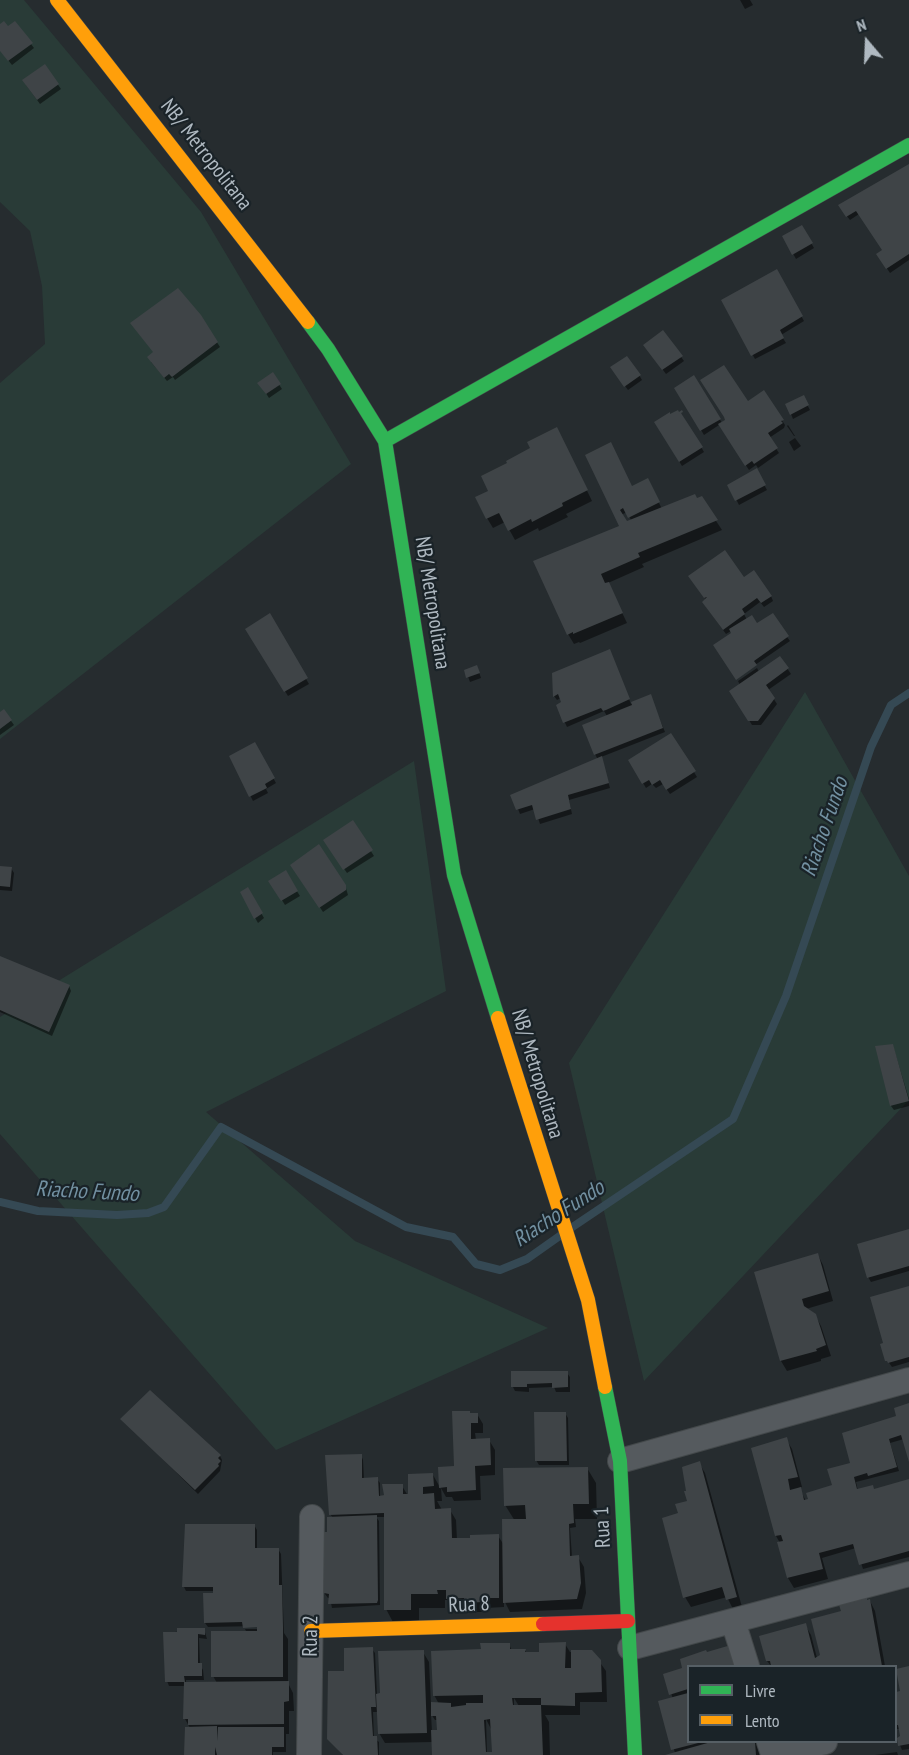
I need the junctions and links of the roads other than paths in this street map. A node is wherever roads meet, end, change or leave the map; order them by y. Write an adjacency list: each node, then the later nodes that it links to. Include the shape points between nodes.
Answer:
1 (57, 0): 3 (street, NB/ Metropolitana, via 328,349)
2 (909, 145): 3 (street)
3 (385, 441): 4 (street, NB/ Metropolitana, via 454,875)
4 (588, 1300): 6 (street, Rua 1)
5 (909, 1380): 6 (street)
6 (620, 1461): 9 (street, Rua 1)
7 (312, 1517): 11 (street, Rua 2)
8 (909, 1575): 10 (street)
9 (628, 1621): 11 (street, Rua 8); 12 (street, Rua 1)
10 (734, 1621): 12 (street); 13 (street)
11 (311, 1631): 16 (street, Rua 2)
12 (630, 1648): 17 (street, Rua 1)
13 (747, 1665)
14 (769, 1743): 15 (street, via 773,1754)
15 (821, 1743)
16 (309, 1755)
17 (635, 1755)

